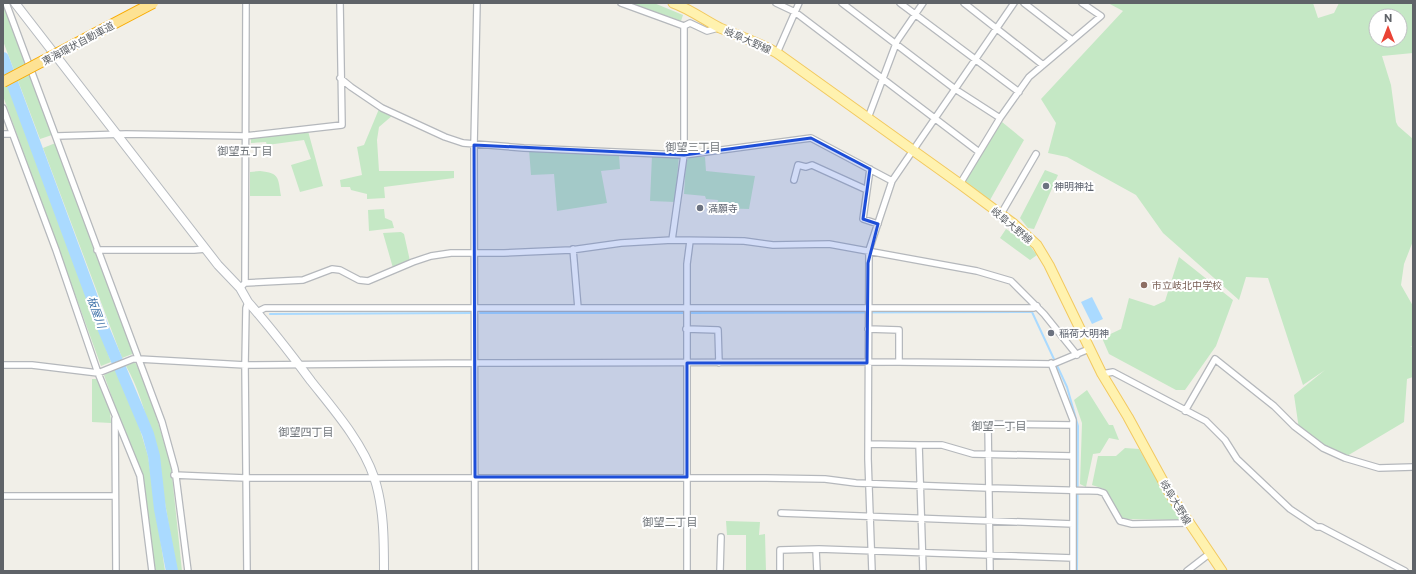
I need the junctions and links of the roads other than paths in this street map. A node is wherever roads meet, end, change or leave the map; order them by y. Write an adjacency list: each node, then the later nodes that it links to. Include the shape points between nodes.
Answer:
1 (6, 3): 40 (street)
2 (15, 3): 39 (street)
3 (153, 3): 30 (highway, 東海環状自動車道, bridge)
4 (246, 3): 41 (street)
5 (340, 3): 28 (street)
6 (477, 3): 42 (street)
7 (620, 3): 20 (street)
8 (673, 3): 21 (main road, 岐阜大野線, via 686,7)
9 (776, 3): 18 (street)
10 (799, 3): 18 (street)
11 (842, 3): 24 (street)
12 (900, 3): 19 (street)
13 (923, 3): 19 (street)
14 (964, 3): 22 (street)
15 (1014, 3): 22 (street)
16 (1024, 3): 23 (street)
17 (1082, 3): 23 (street, via 1101,16)
18 (795, 12): 25 (street); 29 (street)
19 (915, 16): 24 (street); 26 (street)
20 (684, 26): 21 (street, via 690,23 707,31); 46 (street)
21 (719, 27): 25 (main road, 岐阜大野線)
22 (996, 28): 26 (street); 27 (street)
23 (1072, 40): 27 (street)
24 (896, 44): 29 (street); 31 (street)
25 (776, 53): 34 (main road, 岐阜大野線)
26 (975, 58): 31 (street); 32 (street)
27 (1043, 65): 32 (street, via 1029,77)
28 (340, 78): 41 (street, via 342,125); 42 (street, via 382,108 445,137)
29 (884, 78): 34 (street); 36 (street)
30 (3, 82)
31 (956, 89): 35 (street); 36 (street)
32 (1019, 92): 35 (street)
33 (3, 108): 38 (street)
34 (868, 118): 43 (main road, 岐阜大野線)
35 (1000, 118): 44 (street)
36 (936, 119): 43 (street); 44 (street)
37 (3, 134): 38 (street)
38 (12, 134): 83 (street)
39 (118, 135): 40 (street); 41 (street); 56 (street)
40 (57, 136): 58 (street)
41 (245, 136): 61 (street)
42 (474, 145): 46 (street); 60 (street)
43 (913, 151): 49 (street); 50 (main road, 岐阜大野線)
44 (979, 152): 50 (street)
45 (1036, 154): 52 (street)
46 (684, 155): 47 (street, via 811,138); 54 (street)
47 (870, 169): 49 (street); 51 (street)
48 (794, 180): 51 (street, via 798,165 812,165)
49 (892, 181): 53 (street)
50 (960, 184): 52 (main road, 岐阜大野線)
51 (867, 190): 53 (street, via 862,219)
52 (1001, 214): 71 (main road, 岐阜大野線, via 1042,253)
53 (878, 224): 59 (street)
54 (672, 240): 55 (street); 57 (street)
55 (690, 241): 59 (street, via 744,241 773,245 828,244); 66 (street)
56 (206, 249): 58 (street); 61 (street)
57 (573, 249): 60 (street); 65 (street)
58 (97, 250): 73 (street)
59 (869, 250): 63 (street, via 1011,280); 67 (street)
60 (475, 254): 61 (street, via 451,253 431,256 368,281 332,269 303,280); 64 (street)
61 (242, 286): 62 (street)
62 (248, 302): 68 (street); 82 (street)
63 (1037, 306): 67 (street); 72 (street)
64 (475, 308): 65 (street); 68 (street, via 265,308); 75 (street)
65 (578, 308): 66 (street)
66 (687, 308): 67 (street); 69 (street)
67 (868, 308): 70 (street)
68 (256, 312): 80 (street)
69 (686, 329): 76 (street); 77 (street, via 718,330)
70 (868, 329): 74 (street, via 899,330); 78 (street)
71 (1089, 349): 72 (street); 84 (main road, 岐阜大野線)
72 (1077, 355): 79 (street)
73 (136, 359): 82 (street); 83 (street); 93 (street, via 162,422 175,469)
74 (898, 362): 78 (street); 79 (street)
75 (475, 363): 76 (street); 80 (street); 94 (street)
76 (687, 363): 77 (street); 95 (street)
77 (719, 363): 78 (street)
78 (867, 363): 88 (street)
79 (1051, 363): 87 (street)
80 (298, 364): 82 (street); 97 (street, via 352,436 367,460)
81 (3, 365): 83 (street, via 32,365)
82 (245, 365): 96 (street)
83 (100, 372): 86 (street)
84 (1102, 374): 85 (street, via 1113,372); 108 (main road, 岐阜大野線)
85 (1185, 411): 92 (street, via 1215,359 1324,448 1345,458 1378,468); 133 (street, via 1206,421 1225,440 1237,459 1290,509 1317,527)
86 (115, 416): 103 (street); 118 (street, via 140,476)
87 (1073, 424): 90 (street, via 988,424); 91 (street)
88 (868, 444): 89 (street); 98 (street)
89 (920, 445): 90 (street, via 942,445 973,454); 99 (street)
90 (988, 454): 91 (street); 100 (street)
91 (1073, 456): 101 (street)
92 (1413, 467)
93 (174, 474): 96 (street); 119 (street)
94 (475, 477): 95 (street); 97 (street); 122 (street)
95 (687, 477): 98 (street, via 825,479); 123 (street)
96 (245, 478): 97 (street); 120 (street)
97 (374, 478): 121 (street, via 384,533)
98 (869, 483): 99 (street); 105 (street)
99 (921, 485): 100 (street); 106 (street)
100 (988, 488): 101 (street); 107 (street)
101 (1073, 490): 108 (street, via 1104,493 1120,521 1132,524); 109 (street)
102 (3, 496): 103 (street)
103 (115, 496): 117 (street)
104 (781, 513): 105 (street)
105 (869, 516): 106 (street); 112 (street)
106 (922, 518): 107 (street); 113 (street)
107 (989, 520): 109 (street); 114 (street)
108 (1188, 523): 115 (main road, 岐阜大野線)
109 (1073, 524): 116 (street)
110 (720, 537): 124 (street)
111 (816, 550): 112 (street); 125 (street, via 780,550); 126 (street)
112 (872, 551): 113 (street); 127 (street)
113 (923, 553): 114 (street); 128 (street)
114 (990, 554): 116 (street); 129 (street)
115 (1209, 554): 131 (street); 132 (main road, 岐阜大野線)
116 (1073, 558): 130 (street)
117 (116, 571)
118 (152, 571)
119 (188, 571)
120 (246, 571)
121 (384, 571)
122 (475, 571)
123 (687, 571)
124 (720, 571)
125 (780, 571)
126 (817, 571)
127 (872, 571)
128 (923, 571)
129 (990, 571)
130 (1073, 571)
131 (1187, 571)
132 (1222, 571)
133 (1405, 571)

